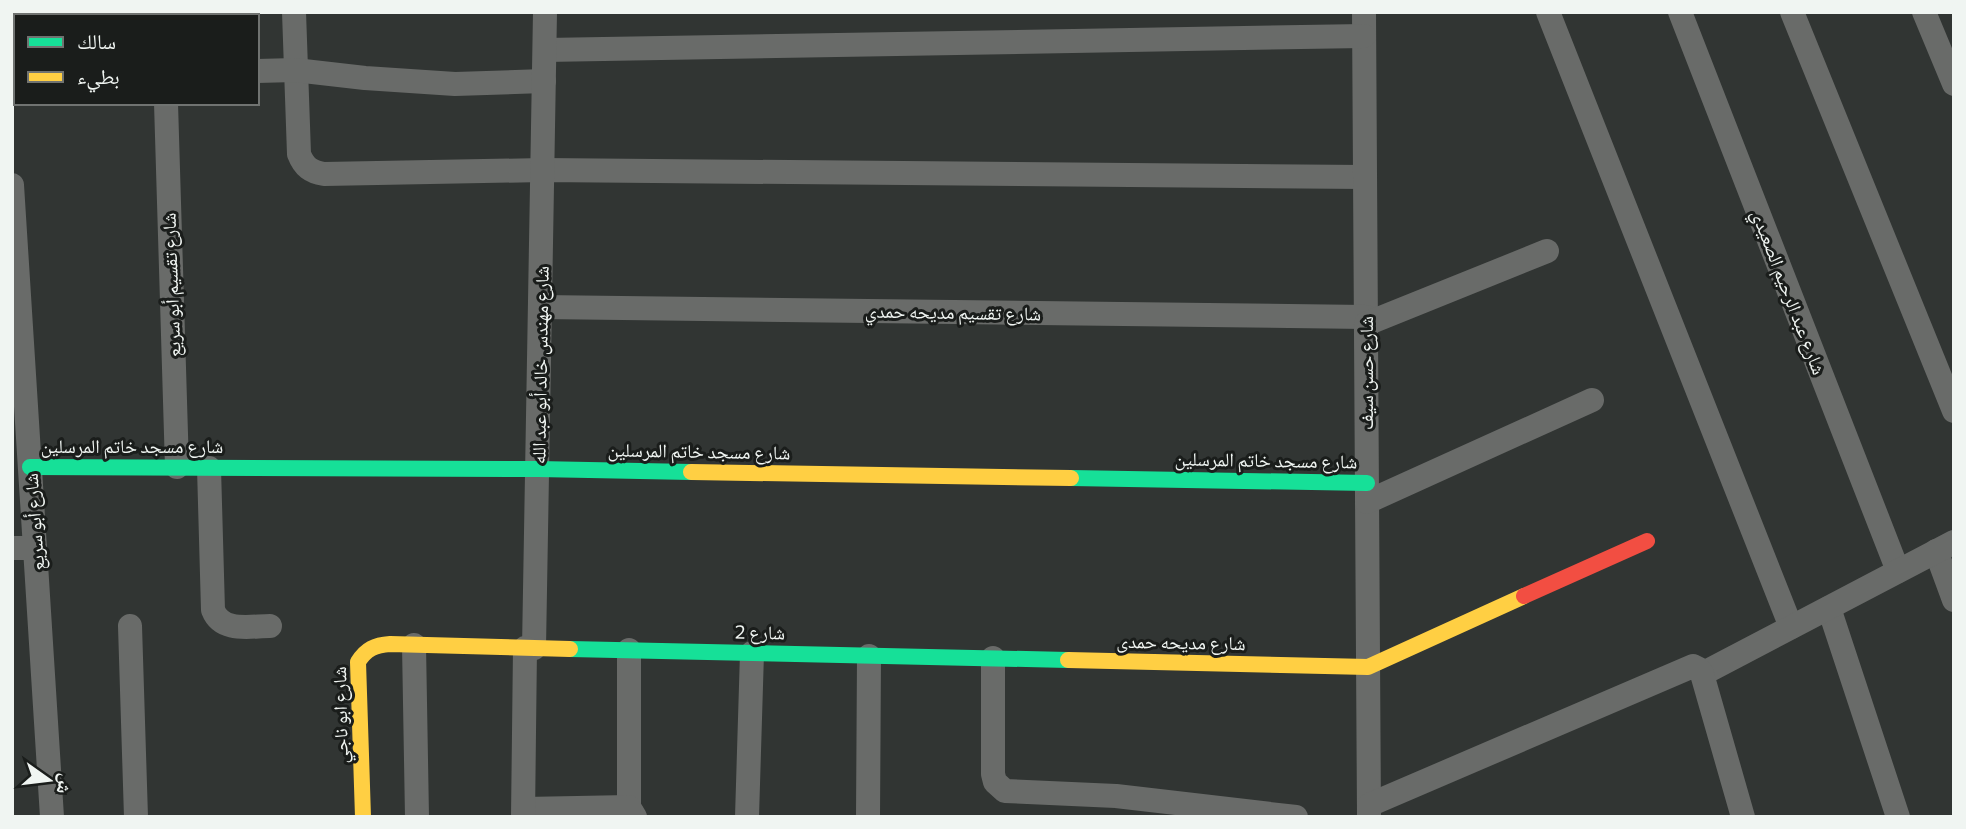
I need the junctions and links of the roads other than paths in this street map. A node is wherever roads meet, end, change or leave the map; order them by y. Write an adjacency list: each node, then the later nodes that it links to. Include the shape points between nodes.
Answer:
1 (294, 12): 9 (street)
2 (545, 12): 8 (street, شارع مهندس خالد أبو عبد الله)
3 (1548, 12): 37 (street)
4 (1679, 12): 32 (street, شارع عبد الرحيم الصعيدي)
5 (1792, 12): 23 (street)
6 (1924, 12): 12 (street)
7 (1364, 24): 8 (street); 15 (street, شارع حسن سيف)
8 (545, 50): 11 (street, شارع مهندس خالد أبو عبد الله)
9 (295, 70): 10 (street); 11 (street, via 455,84); 14 (street, via 299,154 315,173)
10 (259, 71)
11 (544, 81): 14 (street, شارع مهندس خالد أبو عبد الله)
12 (1954, 84)
13 (166, 105): 25 (street, شارع تقسيم أبو سريع)
14 (543, 170): 15 (street); 19 (street, شارع مهندس خالد أبو عبد الله)
15 (1365, 177): 20 (street, شارع حسن سيف)
16 (12, 185): 18 (street, شارع أبو سريع)
17 (1548, 251): 20 (street)
18 (14, 255): 22 (street, شارع أبو سريع)
19 (541, 307): 20 (street, شارع تقسيم مديحه حمدي); 27 (street, شارع مهندس خالد أبو عبد الله)
20 (1366, 321): 28 (street, شارع حسن سيف)
21 (1592, 400): 28 (street)
22 (19, 408): 24 (street, شارع أبو سريع)
23 (1954, 411)
24 (30, 467): 25 (street, شارع مسجد خاتم المرسلين); 31 (street, شارع أبو سريع)
25 (177, 467): 26 (street, شارع مسجد خاتم المرسلين)
26 (209, 468): 27 (street, شارع مسجد خاتم المرسلين); 36 (street, via 213,610 220,622 233,626)
27 (538, 469): 28 (street, شارع مسجد خاتم المرسلين); 39 (street, شارع مهندس خالد أبو عبد الله)
28 (1367, 492): 44 (street, شارع حسن سيف)
29 (1647, 541): 44 (street)
30 (1945, 547): 32 (street); 33 (street)
31 (24, 548): 49 (street, شارع أبو سريع)
32 (1898, 571): 34 (street)
33 (1954, 600)
34 (1829, 608): 37 (street); 57 (street)
35 (130, 626): 50 (street)
36 (270, 626)
37 (1791, 627): 45 (street)
38 (414, 645): 39 (street, شارع ابو ناجي); 51 (street, شارع ابو ناجي, via 373,646 358,662); 52 (street)
39 (530, 648): 40 (street, شارع 2); 48 (street, شارع مهندس خالد أبو عبد الله)
40 (629, 650): 41 (street, شارع 2); 47 (street)
41 (752, 653): 42 (street, شارع 2); 53 (street)
42 (869, 656): 43 (street, شارع 2); 54 (street)
43 (993, 658): 44 (street, شارع مديحه حمدى); 55 (street, via 993,775 1005,792 1116,796)
44 (1368, 667): 46 (street, شارع حسن سيف)
45 (1702, 674): 46 (street, via 1687,667); 56 (street)
46 (1369, 811)
47 (632, 812): 48 (street)
48 (523, 813)
49 (52, 817)
50 (136, 817)
51 (363, 817)
52 (416, 817)
53 (747, 817)
54 (868, 817)
55 (1296, 817)
56 (1743, 817)
57 (1898, 817)

